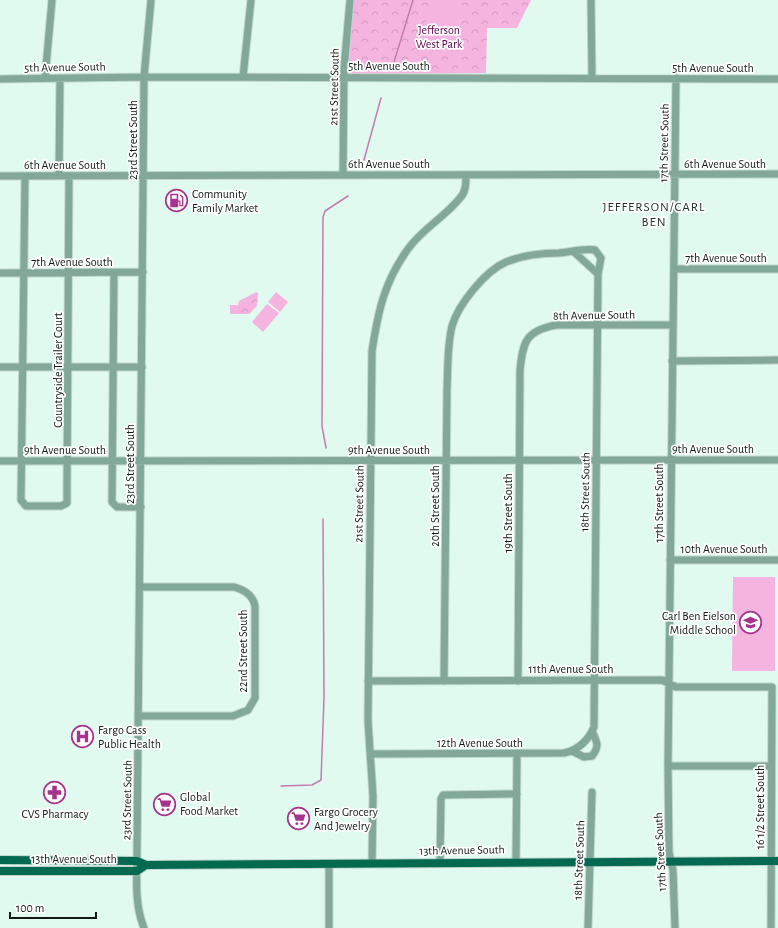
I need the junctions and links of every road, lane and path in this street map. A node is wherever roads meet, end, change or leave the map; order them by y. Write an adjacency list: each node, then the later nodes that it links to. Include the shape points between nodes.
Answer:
1 (52, 0): 8 (street)
2 (151, 0): 6 (street, 23rd Street South)
3 (251, 0): 10 (street)
4 (350, 0): 7 (street, 21st Street South)
5 (592, 0): 11 (street)
6 (144, 77): 9 (street, 5th Avenue South); 10 (street, 5th Avenue South); 22 (street, 23rd Street South)
7 (344, 77): 10 (street, 5th Avenue South); 11 (street, 5th Avenue South); 16 (street, 21st Street South)
8 (45, 78): 9 (street, 5th Avenue South); 13 (street, 5th Avenue South)
9 (60, 78): 20 (street)
10 (243, 78)
11 (592, 78): 12 (street, 5th Avenue South)
12 (676, 78): 14 (street, 5th Avenue South); 18 (street, 17th Street South)
13 (0, 79)
14 (778, 79)
15 (778, 174): 18 (street, 6th Avenue South)
16 (343, 175): 17 (street, 6th Avenue South); 22 (street, 6th Avenue South)
17 (466, 175): 18 (street, 6th Avenue South); 52 (street, 21st Street South, via 466,186 461,198 408,249 383,293 372,351)
18 (674, 175): 25 (street, 17th Street South)
19 (0, 176): 23 (street, 6th Avenue South)
20 (59, 176): 21 (street, 6th Avenue South); 23 (street, 6th Avenue South)
21 (69, 176): 22 (street, 6th Avenue South); 30 (street, Countryside Trailer Court)
22 (144, 176): 27 (street, 23rd Street South)
23 (25, 177): 29 (street, Countryside Trailer Court)
24 (574, 252): 32 (street); 32 (street, 18th Street South, via 595,250 601,258); 43 (street, 20th Street South, via 536,254 505,263 485,278 465,300 452,325 448,346)
25 (674, 269): 26 (street, 7th Avenue South); 34 (street, 17th Street South)
26 (778, 269)
27 (143, 272): 31 (street, 7th Avenue South); 41 (street, 23rd Street South)
28 (0, 273): 29 (street, 7th Avenue South)
29 (24, 273): 30 (street, 7th Avenue South); 38 (street, Countryside Trailer Court)
30 (69, 273): 31 (street, 7th Avenue South); 39 (street, Countryside Trailer Court)
31 (114, 273): 40 (street)
32 (598, 274): 33 (street, 18th Street South)
33 (598, 324): 34 (street, 8th Avenue South); 35 (street, 8th Avenue South, via 540,328); 53 (street, 18th Street South)
34 (672, 325): 37 (street, 17th Street South)
35 (524, 345): 44 (street, 19th Street South, via 520,370)
36 (778, 360): 37 (street)
37 (672, 361): 45 (street, 17th Street South)
38 (23, 367): 39 (street); 42 (street); 48 (street, Countryside Trailer Court)
39 (69, 367): 40 (street); 49 (street, Countryside Trailer Court)
40 (113, 367): 41 (street); 50 (street)
41 (142, 367): 51 (street, 23rd Street South)
42 (0, 368)
43 (447, 460): 44 (street, 9th Avenue South); 52 (street, 9th Avenue South); 60 (street, 20th Street South)
44 (519, 460): 53 (street, 9th Avenue South); 61 (street, 19th Street South)
45 (670, 460): 46 (street, 9th Avenue South); 53 (street, 9th Avenue South); 55 (street, 17th Street South)
46 (778, 460)
47 (0, 461): 48 (street, 9th Avenue South)
48 (22, 461): 49 (street, 9th Avenue South); 49 (street, Countryside Trailer Court, via 21,500 24,504 61,506 67,503)
49 (68, 461): 50 (street, 9th Avenue South)
50 (112, 461): 51 (street, 9th Avenue South); 54 (street, via 112,502 117,507)
51 (142, 461): 52 (street, 9th Avenue South); 54 (street, 23rd Street South)
52 (370, 461): 59 (street, 21st Street South)
53 (596, 461): 58 (street, 18th Street South)
54 (141, 507): 57 (street, 23rd Street South)
55 (670, 560): 56 (street, 10th Avenue South); 62 (street, 17th Street South)
56 (778, 560)
57 (140, 587): 64 (street, 23rd Street South); 64 (street, 22nd Street South, via 234,587 246,591 255,606 254,698 251,707 244,713 233,716)
58 (594, 680): 61 (street, 11th Avenue South); 62 (street, 11th Avenue South, via 662,680); 65 (street, 18th Street South)
59 (368, 681): 60 (street, 11th Avenue South); 68 (street, 21st Street South)
60 (444, 681): 61 (street, 11th Avenue South)
61 (518, 681)
62 (669, 684): 63 (street, 11th Avenue South, via 676,687); 69 (street, 17th Street South)
63 (772, 687): 70 (street, 16 1/2 Street South)
64 (143, 716): 74 (street, 23rd Street South)
65 (592, 731): 66 (street, 18th Street South, via 586,740); 66 (street, via 598,743 592,756 584,757)
66 (572, 751): 67 (street, 12th Avenue South)
67 (517, 753): 68 (street, 12th Avenue South); 72 (street)
68 (371, 754): 80 (street, 21st Street South)
69 (668, 766): 70 (street); 77 (street, 17th Street South)
70 (772, 766): 78 (street, 16 1/2 Street South)
71 (592, 792): 76 (street, 18th Street South, via 592,851)
72 (517, 794): 75 (street); 79 (street, via 444,795 441,799)
73 (0, 860): 74 (main road, 13th Avenue South)
74 (137, 861): 82 (main road, 13th Avenue South); 84 (street, 23rd Street South)
75 (516, 861): 76 (main road, 13th Avenue South); 79 (main road, 13th Avenue South)
76 (589, 861): 77 (main road, 13th Avenue South); 87 (street, 18th Street South)
77 (671, 861): 78 (main road, 13th Avenue South); 88 (street, 17th Street South)
78 (775, 861): 89 (street, 16 1/2 Street South)
79 (440, 862): 80 (main road, 13th Avenue South)
80 (372, 863): 81 (main road, 13th Avenue South)
81 (329, 864): 82 (main road, 13th Avenue South); 86 (street)
82 (146, 865): 84 (main road)
83 (0, 871): 84 (main road, 13th Avenue South)
84 (137, 871): 85 (street, 23rd Street South, via 138,914)
85 (144, 928)
86 (329, 928)
87 (588, 928)
88 (675, 928)
89 (771, 928)

